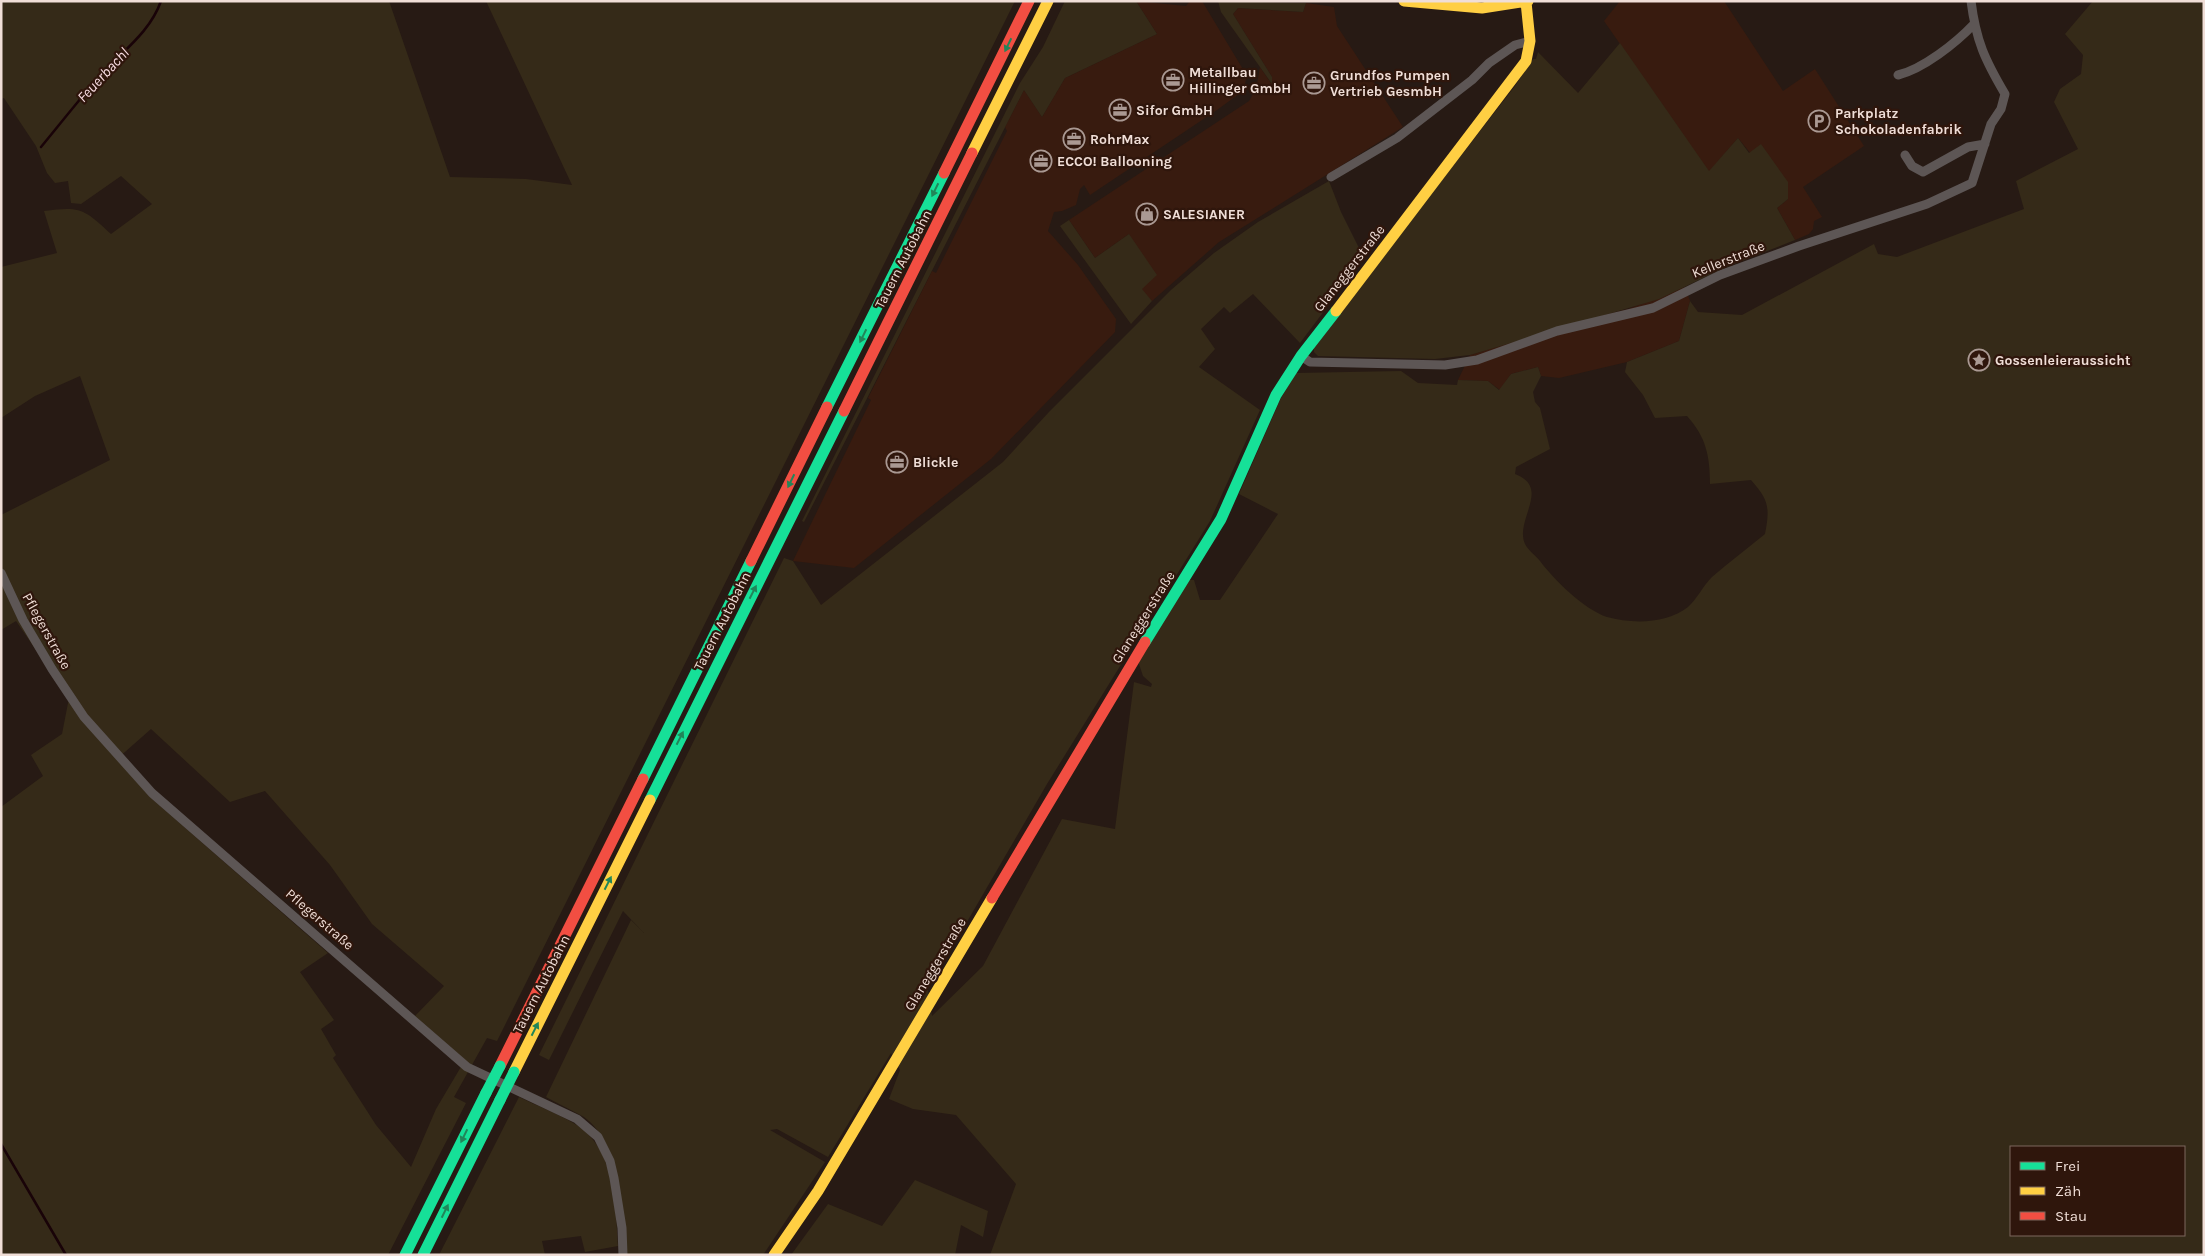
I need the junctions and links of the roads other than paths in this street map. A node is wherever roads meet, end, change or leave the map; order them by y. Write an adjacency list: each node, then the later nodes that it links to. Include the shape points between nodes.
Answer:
1 (1030, 1): 14 (main road, Tauern Autobahn, one-way to 14, bridge)
2 (1048, 1): 15 (main road, Tauern Autobahn, one-way to 2, bridge)
3 (1404, 1): 5 (main road, via 1494,9)
4 (1971, 1): 6 (street, Kellerstraße)
5 (1527, 2): 7 (main road, Glaneggerstraße)
6 (1974, 24): 8 (street, via 1963,36 1915,69); 9 (street, Kellerstraße, via 1984,58 2005,94)
7 (1530, 41): 11 (street, via 1515,45 1397,138); 12 (main road, Glaneggerstraße, via 1528,55 1520,71)
8 (1898, 75)
9 (1985, 144): 10 (street, via 1968,147 1923,172 1912,166); 12 (street, Kellerstraße, via 1972,183 1927,204 1720,275 1653,308 1557,331 1476,360 1445,364 1310,362)
10 (1905, 155)
11 (1331, 177)
12 (1301, 356): 17 (main road, Glaneggerstraße, via 1276,395 1221,519 1128,669 818,1191)
13 (1, 573): 16 (street, Pflegerstraße, via 23,620 84,717 152,794 467,1067 577,1119 598,1137 614,1178)
14 (405, 1255)
15 (423, 1255)
16 (623, 1255)
17 (774, 1255)

